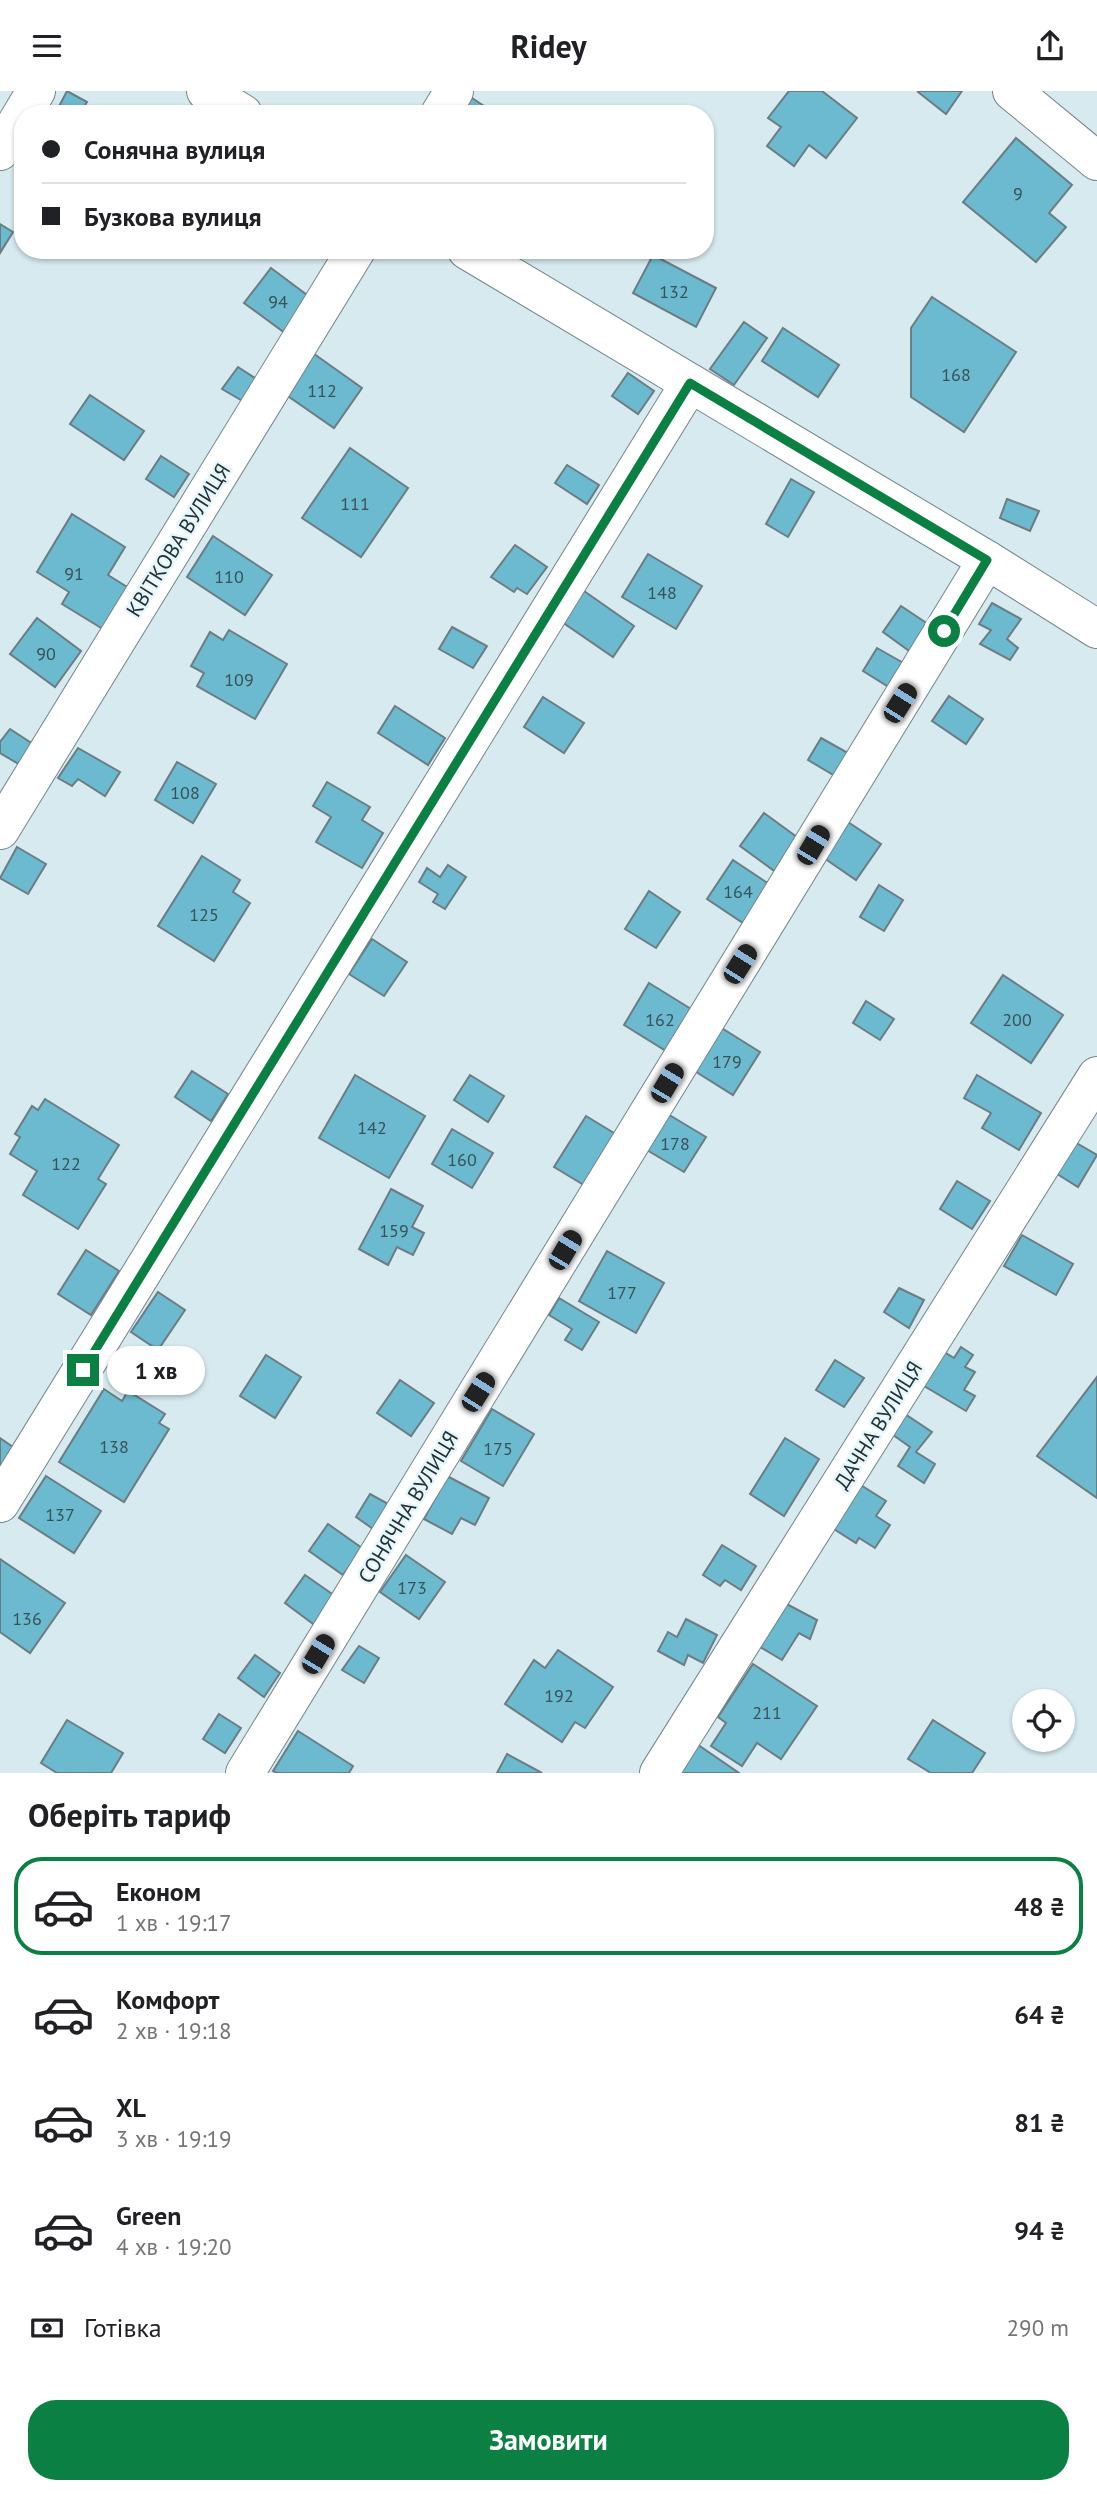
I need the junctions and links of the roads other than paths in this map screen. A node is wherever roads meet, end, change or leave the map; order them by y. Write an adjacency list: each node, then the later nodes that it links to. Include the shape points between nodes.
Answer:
1 (206, 91): 3 (street)
2 (1012, 91): 6 (street)
3 (229, 105)
4 (14, 128): 5 (street)
5 (0, 151)
6 (1097, 161)
7 (350, 259): 12 (street, КВІТКОВА ВУЛИЦЯ)
8 (482, 259): 9 (street)
9 (690, 383): 10 (street); 14 (street)
10 (987, 560): 11 (street); 15 (street, СОНЯЧНА ВУЛИЦЯ)
11 (1097, 629)
12 (0, 830)
13 (1097, 1076): 16 (street, ДАЧНА ВУЛИЦЯ)
14 (0, 1503)
15 (245, 1773)
16 (659, 1773)

